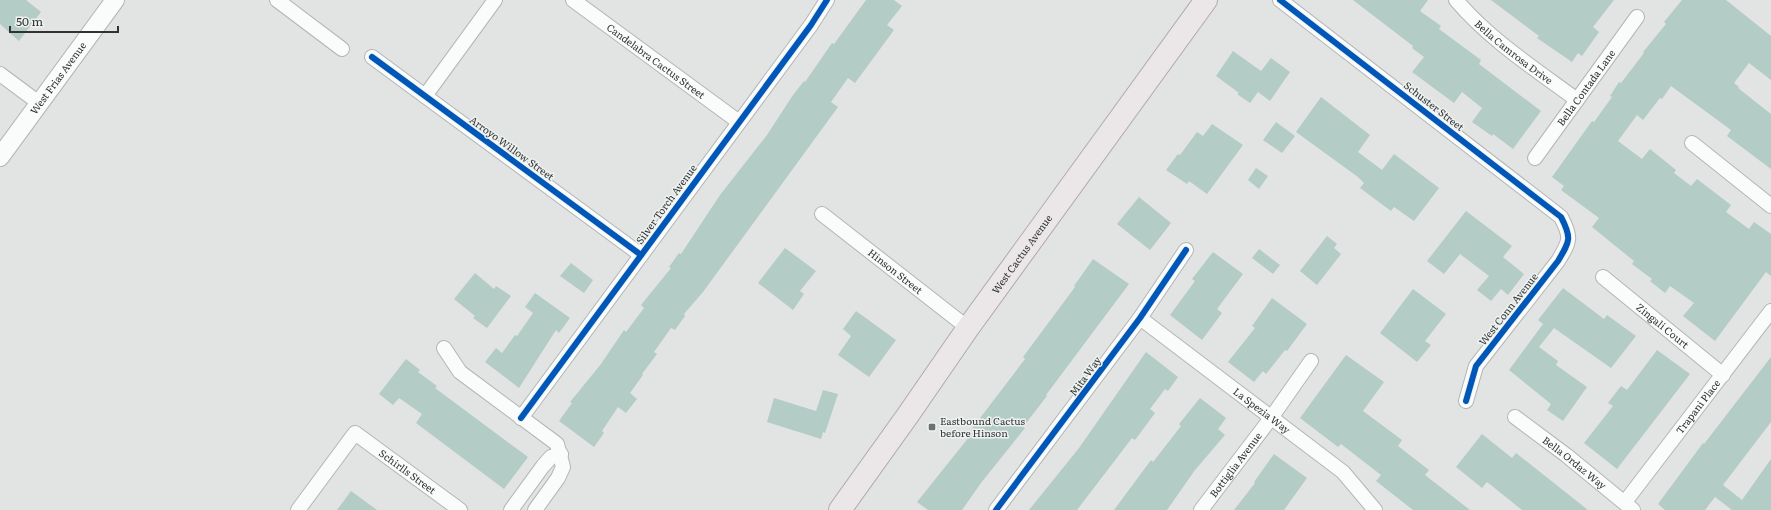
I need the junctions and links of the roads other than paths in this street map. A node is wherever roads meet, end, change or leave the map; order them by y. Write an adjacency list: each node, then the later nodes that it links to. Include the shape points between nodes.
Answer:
1 (115, 0): 15 (street, West Frias Avenue)
2 (495, 0): 13 (street)
3 (573, 0): 16 (street, Candelabra Cactus Street)
4 (827, 0): 16 (street, Silver Torch Avenue)
5 (1206, 0): 28 (main road, West Cactus Avenue)
6 (1280, 0): 22 (street, Schuster Street, via 1561,217)
7 (1456, 0): 14 (street, Bella Camrosa Drive, via 1473,21 1493,38)
8 (280, 1): 10 (street)
9 (1637, 17): 14 (street, Bella Contada Lane)
10 (342, 48)
11 (372, 57): 13 (street, Arroyo Willow Street)
12 (0, 74): 15 (street)
13 (425, 96): 24 (street, Arroyo Willow Street)
14 (1577, 100): 19 (street, Bella Contada Lane)
15 (39, 103): 18 (street, West Frias Avenue)
16 (740, 122): 24 (street, Silver Torch Avenue)
17 (1692, 143): 20 (street)
18 (0, 157)
19 (1535, 158)
20 (1771, 206)
21 (822, 214): 28 (street, Hinson Street)
22 (1569, 232): 32 (street, West Conn Avenue, via 1567,246 1558,261 1476,366)
23 (1186, 250): 27 (street, Mita Way)
24 (641, 255): 34 (street, Silver Torch Avenue)
25 (1603, 277): 31 (street, Zingali Court)
26 (1771, 311): 31 (street, Trapani Place)
27 (1140, 318): 35 (street, La Spezia Way); 43 (street, Mita Way)
28 (968, 328): 42 (main road, West Cactus Avenue)
29 (444, 348): 34 (street, via 460,372)
30 (1312, 360): 35 (street, Bottiglia Avenue)
31 (1723, 375): 37 (street, Trapani Place)
32 (1466, 401)
33 (1515, 417): 37 (street, Bella Ordaz Way)
34 (520, 418): 36 (street, via 557,444)
35 (1271, 418): 44 (street, Bottiglia Avenue); 45 (street, La Spezia Way, via 1343,472)
36 (561, 454): 40 (street, via 551,457); 41 (street, via 563,467 558,478)
37 (1629, 506)
38 (298, 510): 39 (street, Schirlls Street, via 354,433)
39 (460, 510)
40 (511, 510)
41 (535, 510)
42 (840, 510)
43 (996, 510)
44 (1201, 510)
45 (1375, 510)

